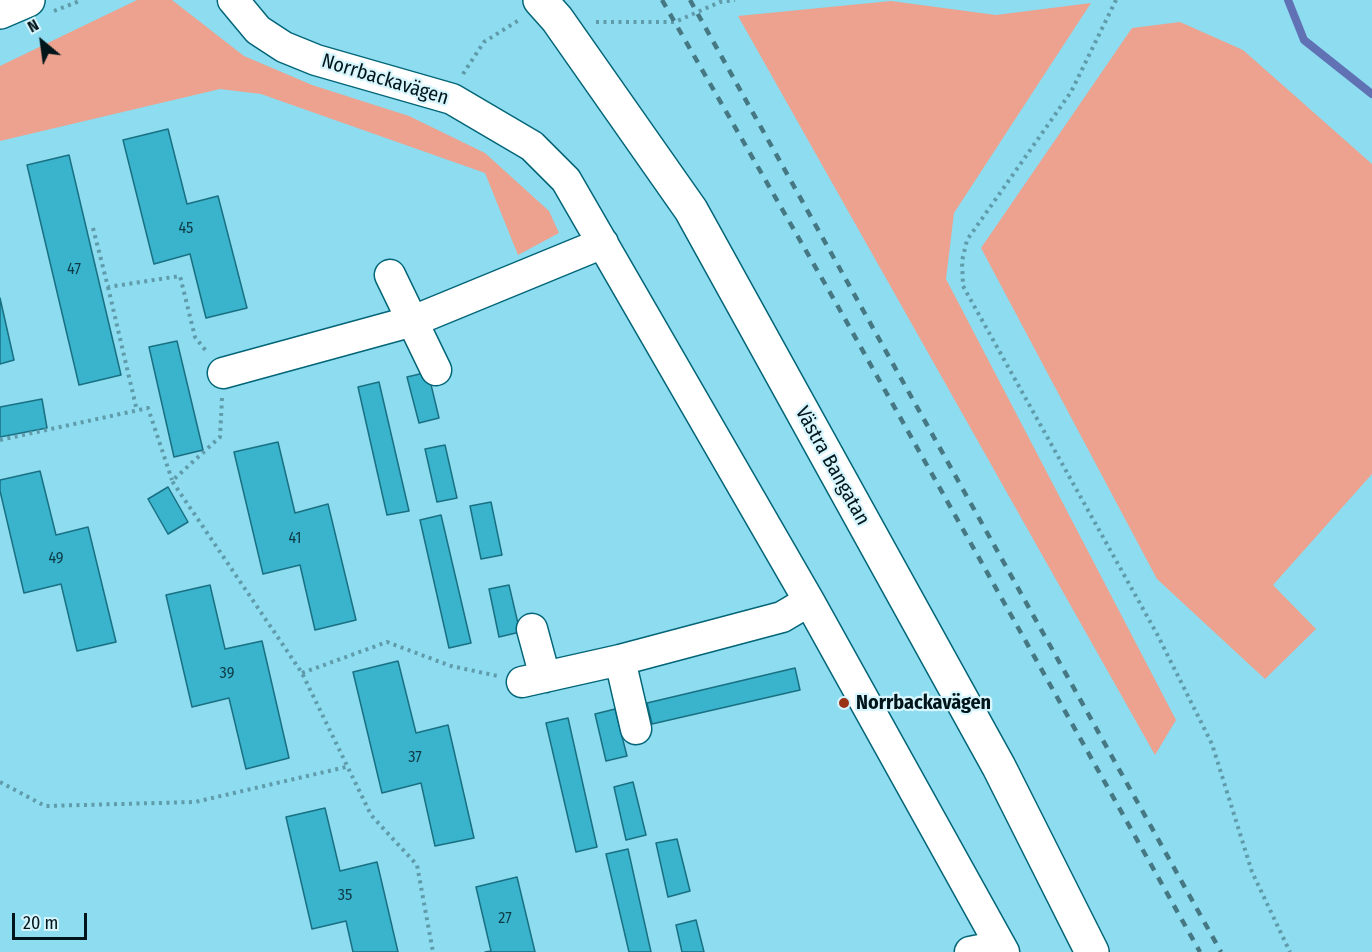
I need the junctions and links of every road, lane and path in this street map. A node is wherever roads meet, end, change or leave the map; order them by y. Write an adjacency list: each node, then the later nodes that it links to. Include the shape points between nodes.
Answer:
1 (28, 0): 5 (street)
2 (233, 0): 7 (street, Norrbackavägen, via 258,30 284,47 452,99 532,146 566,180)
3 (540, 0): 27 (street, Västra Bangatan, via 691,210 999,766)
4 (1116, 0): 28 (path, via 1071,92 967,240 962,261 963,286 1157,634 1212,744 1252,872)
5 (0, 12)
6 (93, 228): 9 (path)
7 (603, 243): 10 (street); 16 (street, Norrbackavägen)
8 (390, 275): 10 (street)
9 (108, 287): 12 (path, via 180,276 195,337); 13 (path)
10 (413, 321): 11 (street); 12 (street)
11 (436, 370)
12 (223, 373): 15 (path, via 219,437)
13 (137, 411): 14 (path); 15 (path, via 148,408)
14 (0, 440)
15 (172, 481): 19 (path)
16 (809, 601): 18 (street, via 782,618); 24 (street, Norrbackavägen)
17 (532, 629): 20 (street)
18 (620, 660): 20 (street); 21 (street)
19 (302, 673): 20 (path, via 387,642 451,666); 22 (path)
20 (534, 679)
21 (636, 729)
22 (346, 767): 23 (path, via 195,802 45,806); 25 (path, via 371,815 417,865)
23 (0, 782)
24 (1002, 949): 26 (street, Norrbackavägen)
25 (433, 952)
26 (970, 952)
27 (1092, 952)
28 (1290, 952)

